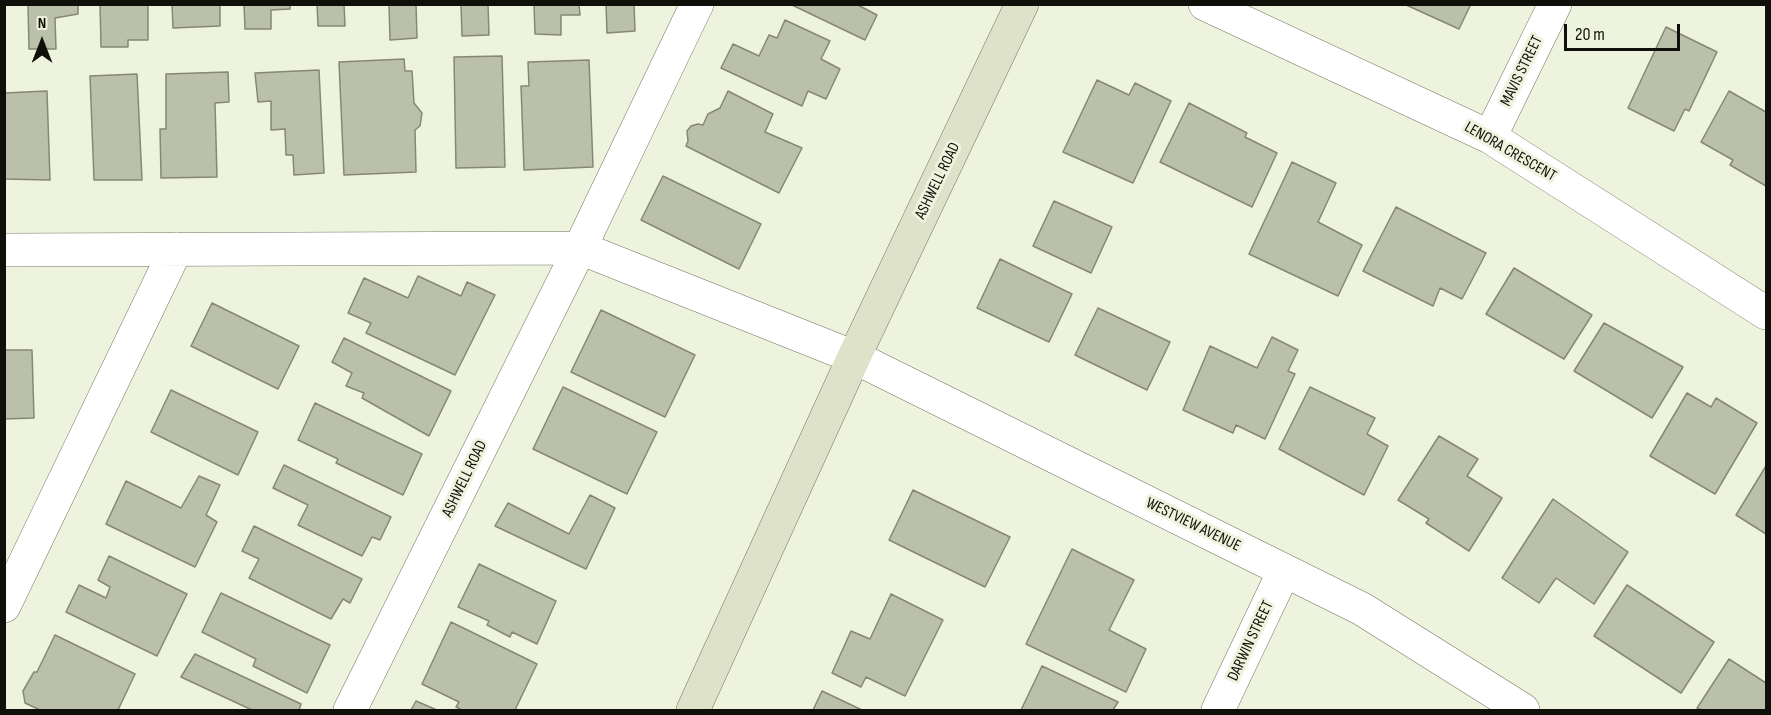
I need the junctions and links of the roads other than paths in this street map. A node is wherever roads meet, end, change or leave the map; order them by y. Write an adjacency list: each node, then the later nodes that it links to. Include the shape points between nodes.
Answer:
1 (698, 4): 6 (street, ASHWELL ROAD)
2 (1022, 4): 10 (street, ASHWELL ROAD)
3 (1206, 4): 5 (street, LENORA CRESCENT)
4 (1555, 4): 5 (street, MAVIS STREET)
5 (1490, 137): 9 (street, LENORA CRESCENT)
6 (580, 248): 7 (street); 10 (street); 13 (street, ASHWELL ROAD)
7 (176, 249): 8 (street); 12 (street)
8 (4, 250)
9 (1767, 313)
10 (854, 357): 11 (street, WESTVIEW AVENUE); 14 (street, ASHWELL ROAD)
11 (1284, 571): 15 (street, DARWIN STREET); 16 (street, WESTVIEW AVENUE, via 1362,609)
12 (4, 606)
13 (350, 711)
14 (693, 711)
15 (1218, 711)
16 (1523, 711)

